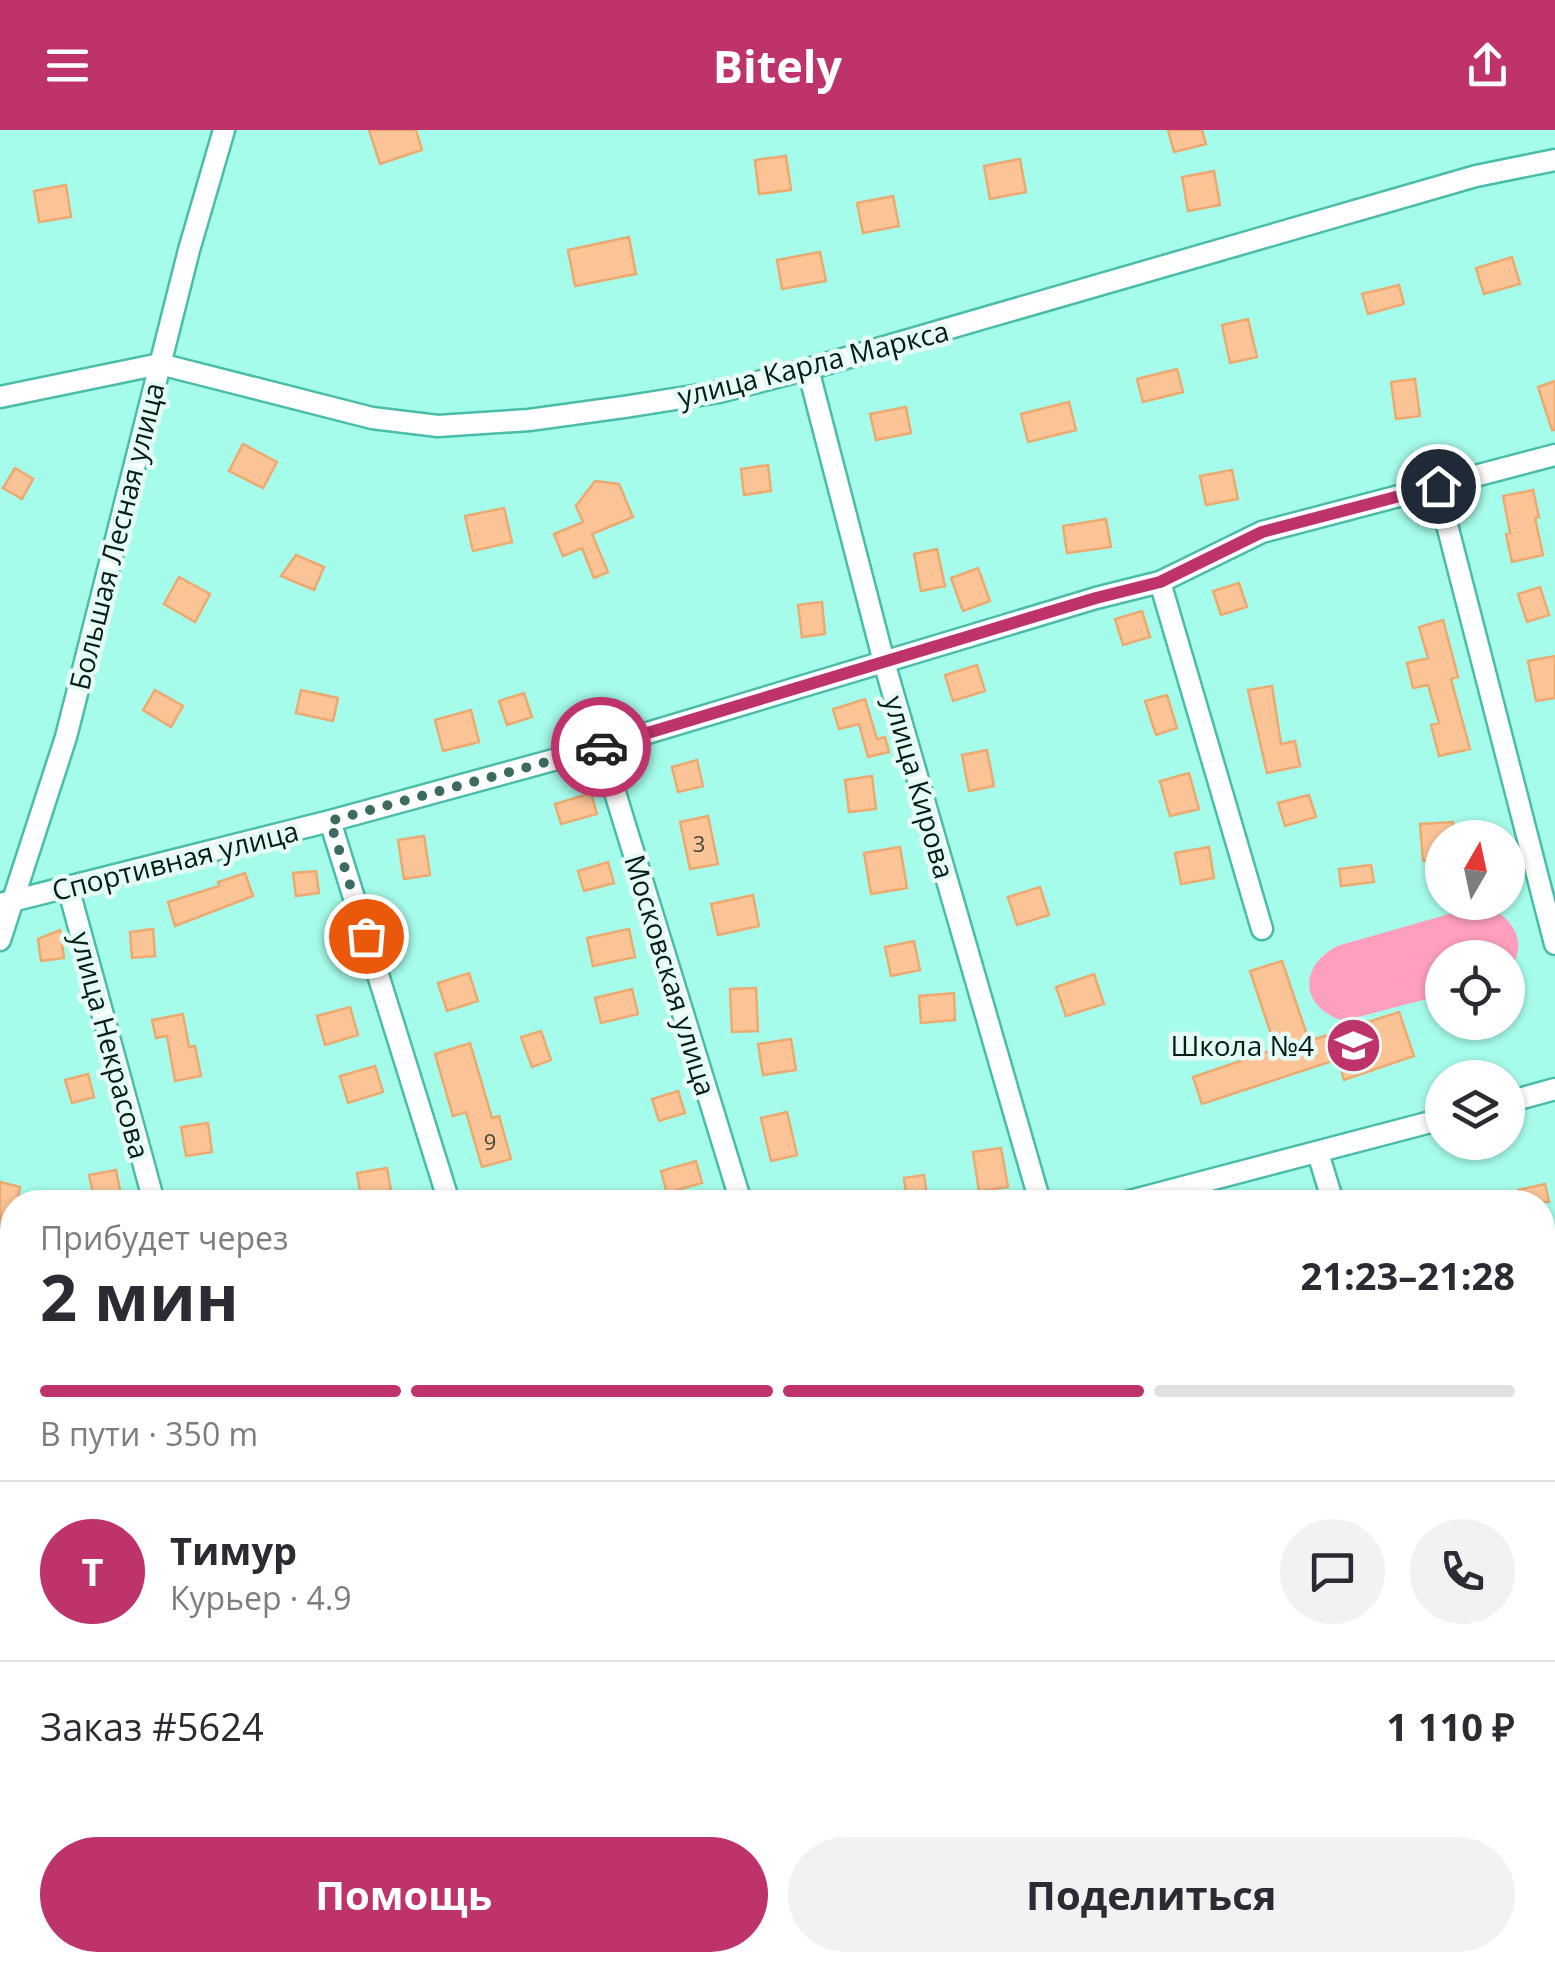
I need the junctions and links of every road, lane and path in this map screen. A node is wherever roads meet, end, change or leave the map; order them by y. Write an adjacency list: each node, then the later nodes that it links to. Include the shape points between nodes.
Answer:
1 (224, 130): 3 (street, Большая Лесная улица)
2 (1555, 160): 4 (street, улица Карла Маркса, via 1476,176)
3 (160, 364): 4 (street, улица Карла Маркса, via 372,418 438,426 624,407); 5 (street, улица Карла Маркса); 13 (street, Большая Лесная улица, via 66,737)
4 (808, 370): 9 (street, улица Кирова)
5 (0, 397)
6 (1555, 455): 7 (street, Спортивная улица)
7 (1438, 486): 8 (street, Спортивная улица, via 1262,532); 16 (street)
8 (1160, 582): 9 (street, Спортивная улица); 14 (street)
9 (884, 662): 10 (street, Спортивная улица); 24 (street, улица Кирова)
10 (600, 747): 11 (street, Спортивная улица); 23 (street, Московская улица)
11 (330, 821): 12 (street, Спортивная улица); 22 (street)
12 (68, 887): 13 (street, Спортивная улица); 21 (street, улица Некрасова)
13 (5, 902): 15 (street, Большая Лесная улица)
14 (1262, 928)
15 (0, 940)
16 (1555, 944)
17 (1555, 1089): 18 (street)
18 (1525, 1097)
19 (1425, 1124): 20 (street)
20 (1318, 1153): 25 (street); 26 (street)
21 (151, 1190)
22 (445, 1190)
23 (737, 1190)
24 (1037, 1190)
25 (1173, 1190)
26 (1329, 1190)

